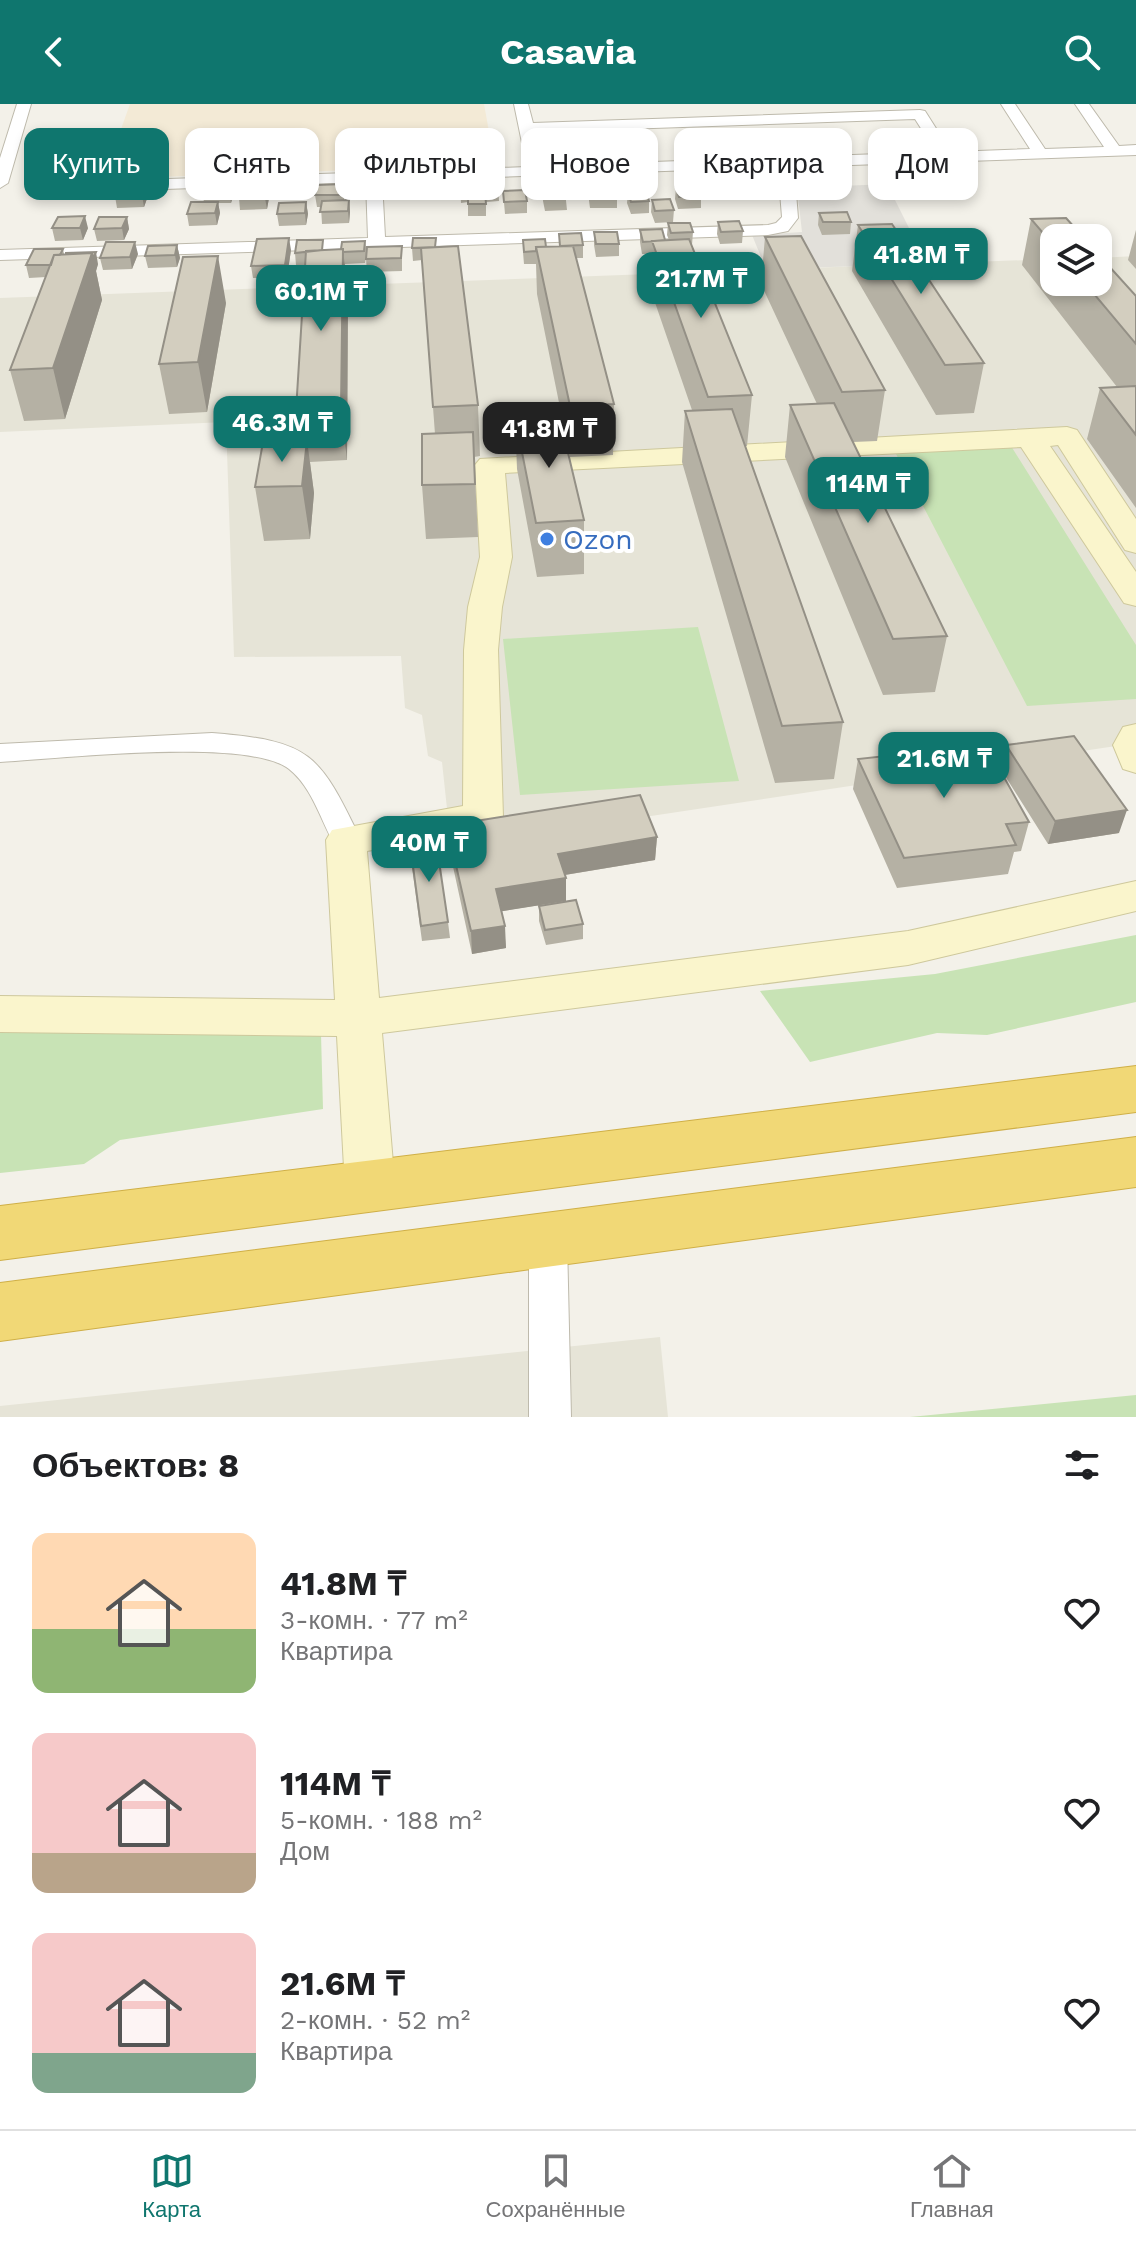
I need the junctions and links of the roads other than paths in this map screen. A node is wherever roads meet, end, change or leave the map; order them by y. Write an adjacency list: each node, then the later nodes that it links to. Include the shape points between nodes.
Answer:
1 (24, 104): 12 (street)
2 (521, 104): 5 (street)
3 (1008, 104): 9 (street)
4 (1082, 104): 8 (street)
5 (528, 128): 6 (street, via 920,114)
6 (928, 128)
7 (1136, 150): 8 (street)
8 (1115, 151): 9 (street)
9 (1041, 154): 10 (street)
10 (978, 156)
11 (335, 178): 13 (street)
12 (0, 183)
13 (169, 184)
14 (375, 200): 16 (street)
15 (789, 200): 16 (street, via 790,218 782,227 768,230)
16 (377, 243): 17 (street)
17 (0, 255)
18 (1030, 438): 19 (street, via 1067,436); 20 (street); 24 (street, via 490,465 496,557 481,650 483,817)
19 (1136, 543)
20 (1136, 596)
21 (1136, 736): 23 (street)
22 (0, 753): 24 (street, via 246,744 296,757 315,775)
23 (1136, 760)
24 (346, 840): 27 (street)
25 (1136, 896): 27 (street, via 908,948)
26 (0, 1014): 27 (street)
27 (360, 1018): 30 (street)
28 (1136, 1089): 30 (highway)
29 (1136, 1162): 32 (highway)
30 (370, 1187): 31 (highway)
31 (0, 1233)
32 (548, 1241): 33 (highway); 34 (street)
33 (0, 1312)
34 (550, 1417)

